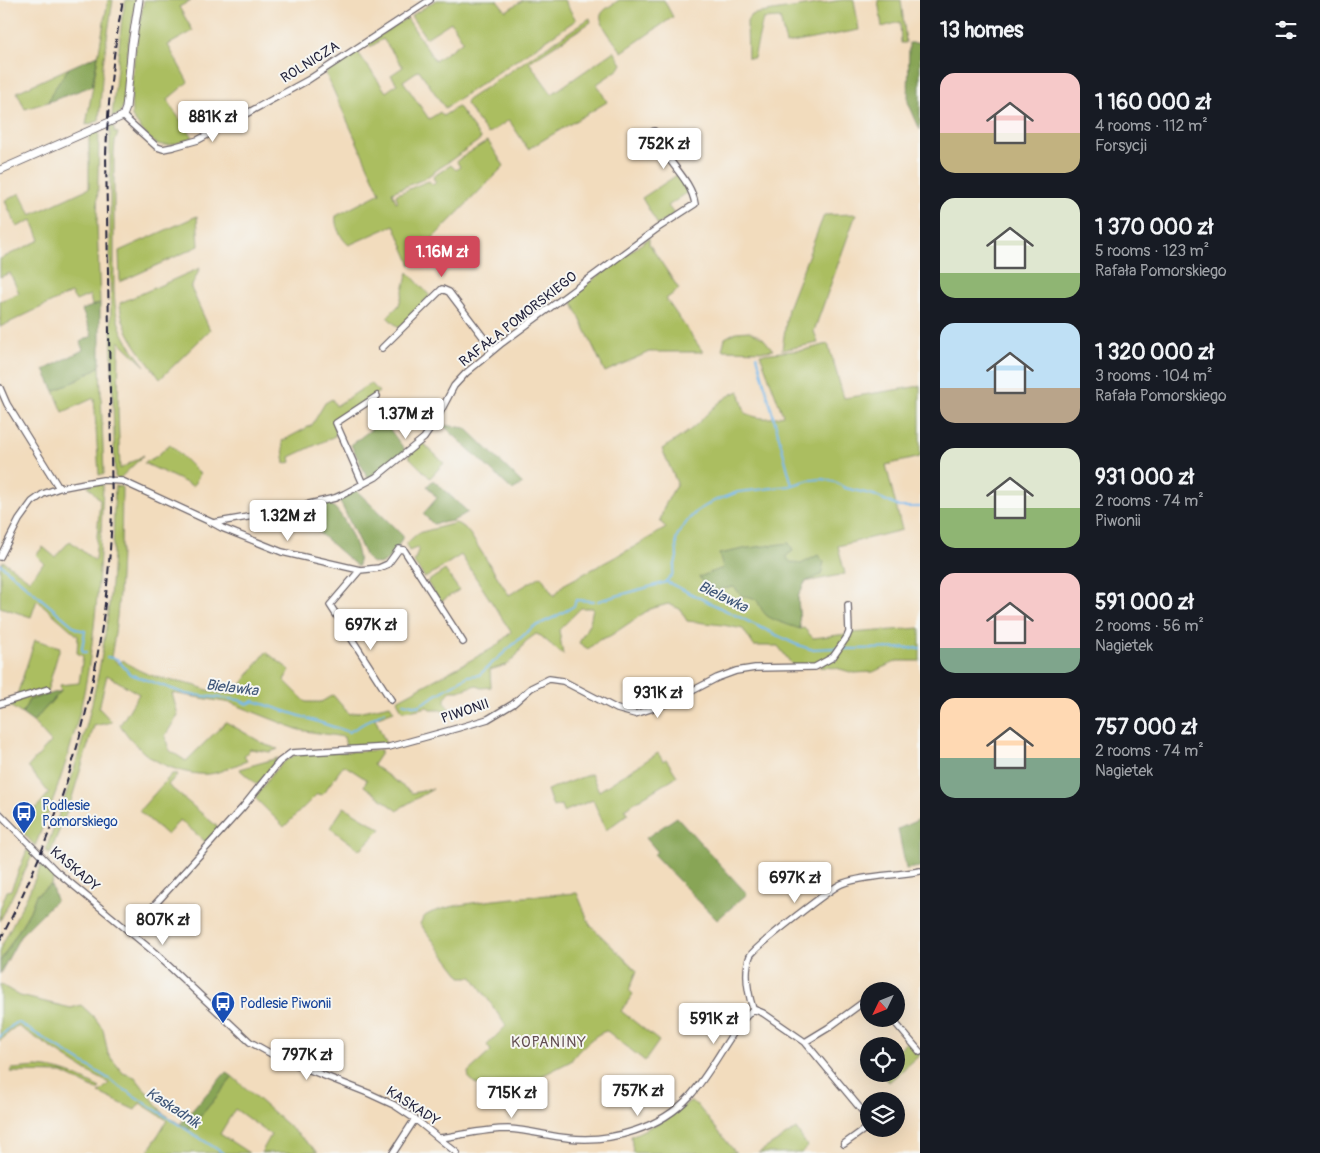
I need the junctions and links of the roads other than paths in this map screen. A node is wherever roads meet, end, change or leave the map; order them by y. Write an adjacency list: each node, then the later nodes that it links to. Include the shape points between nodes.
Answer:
1 (139, 0): 3 (street)
2 (430, 0): 3 (street, ROLNICZA, via 308,80 198,140 163,149)
3 (123, 116): 5 (street)
4 (654, 131): 7 (street, RAFAŁA POMORSKIEGO, via 695,204)
5 (0, 170)
6 (382, 348): 7 (street, via 442,289 449,292)
7 (493, 350): 10 (street, RAFAŁA POMORSKIEGO, via 454,386 424,438)
8 (0, 388): 11 (street)
9 (377, 396): 10 (street, via 336,423)
10 (363, 484): 12 (street, RAFAŁA POMORSKIEGO, via 335,498)
11 (59, 488): 12 (street, via 103,480 122,481); 13 (street, via 37,498 25,510)
12 (213, 523): 14 (street, via 282,552)
13 (0, 557)
14 (360, 570): 16 (street, via 388,564 400,549 404,550); 18 (street, via 330,605)
15 (848, 605): 22 (street, PIWONII, via 847,637 833,657 815,667 736,671 669,703 635,714 617,709 563,681 549,679 488,719 458,728 388,746 291,753 279,762 243,808)
16 (463, 642)
17 (48, 689): 19 (street)
18 (391, 700)
19 (0, 704)
20 (0, 814): 22 (street, KASKADY, via 56,871)
21 (920, 871): 24 (street, via 842,883 766,939 748,962)
22 (130, 932): 29 (street, KASKADY, via 250,1042 277,1057 381,1099)
23 (860, 1005): 26 (street)
24 (753, 1009): 26 (street, via 764,1013); 31 (street, via 690,1095 676,1109 637,1129 599,1139 507,1129)
25 (900, 1028): 27 (street)
26 (805, 1042): 28 (street)
27 (920, 1052)
28 (860, 1108)
29 (415, 1119): 31 (street, KASKADY); 33 (street)
30 (860, 1132): 32 (street)
31 (440, 1138): 34 (street, KASKADY)
32 (844, 1144)
33 (393, 1153)
34 (457, 1153)

